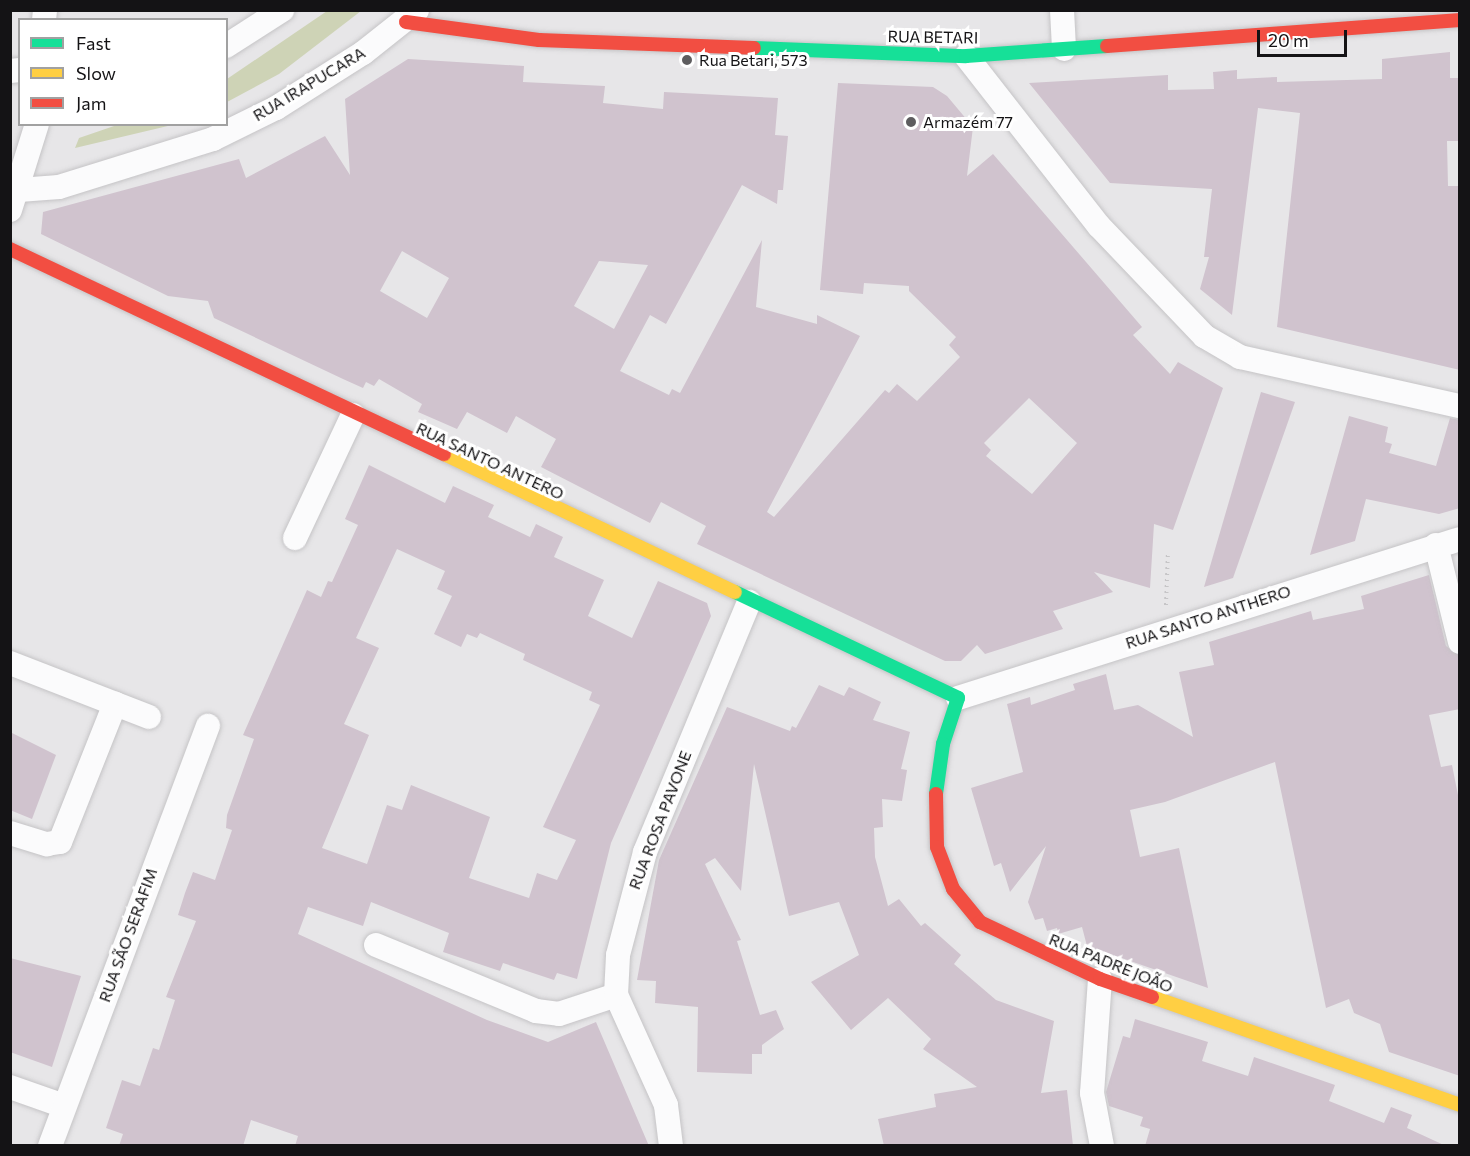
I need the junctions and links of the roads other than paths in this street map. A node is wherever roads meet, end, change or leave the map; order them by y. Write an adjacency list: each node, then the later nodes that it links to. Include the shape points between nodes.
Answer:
1 (282, 10): 5 (street)
2 (1062, 10): 6 (street)
3 (412, 16): 7 (street, RUA BETARI, via 539,40); 9 (street, RUA IRAPUCARA, via 276,108 213,139)
4 (1460, 20): 6 (street, RUA BETARI)
5 (228, 45)
6 (1064, 49): 7 (street, RUA BETARI)
7 (966, 56): 11 (street, via 1099,226 1204,336 1240,357)
8 (42, 126): 9 (street)
9 (15, 200)
10 (10, 249): 12 (street, RUA SANTO ANTERO)
11 (1460, 406)
12 (354, 415): 13 (street); 16 (street, RUA SANTO ANTERO)
13 (295, 538)
14 (1460, 539): 15 (street, RUA SANTO ANTHERO)
15 (1436, 545): 17 (street); 19 (street, RUA SANTO ANTHERO)
16 (749, 602): 19 (street, RUA SANTO ANTERO); 26 (street, RUA ROSA PAVONE, via 645,852 628,905)
17 (1460, 642)
18 (10, 663): 20 (street)
19 (958, 698): 25 (street, RUA PADRE JOÃO, via 943,744 935,799 937,847 953,889 980,922)
20 (116, 704): 21 (street); 23 (street, via 60,842 47,844)
21 (149, 717)
22 (208, 726): 29 (street, RUA SÃO SERAFIM)
23 (10, 832)
24 (376, 945): 26 (street, via 536,1011 559,1014)
25 (1100, 979): 28 (street, RUA PADRE JOÃO); 32 (street, via 1092,1093)
26 (616, 995): 31 (street, via 666,1105)
27 (10, 1087): 29 (street)
28 (1460, 1105)
29 (64, 1106): 30 (street, RUA SÃO SERAFIM)
30 (50, 1146)
31 (670, 1146)
32 (1102, 1146)

